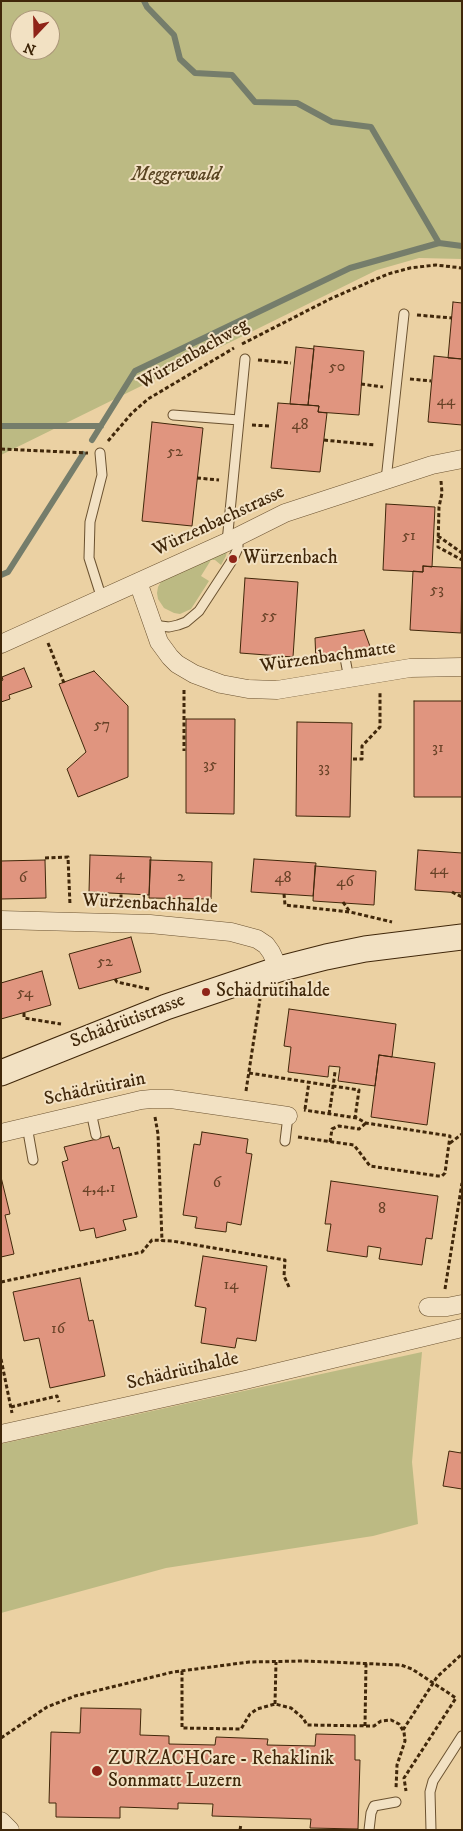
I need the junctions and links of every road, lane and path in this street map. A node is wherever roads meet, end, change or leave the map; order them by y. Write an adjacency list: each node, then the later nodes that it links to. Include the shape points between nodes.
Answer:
1 (462, 268): 13 (path, Würzenbachweg, via 436,265 388,274 239,345 148,399 108,440)
2 (404, 314): 3 (path); 18 (lane)
3 (452, 318)
4 (245, 359): 5 (path); 9 (lane)
5 (291, 363)
6 (362, 384): 7 (path)
7 (390, 387)
8 (174, 415): 9 (lane)
9 (239, 420): 20 (lane)
10 (324, 440): 11 (path)
11 (384, 446)
12 (1, 450): 13 (path)
13 (100, 453): 24 (lane, via 102,475 90,522 89,558)
14 (462, 459): 15 (street, Würzenbachstrasse)
15 (438, 464): 18 (street, Würzenbachstrasse); 19 (path, via 442,493)
16 (197, 478): 17 (path)
17 (226, 480)
18 (386, 480): 20 (street, Würzenbachstrasse, via 285,513)
19 (438, 536): 21 (path); 22 (path, via 438,547)
20 (233, 539): 23 (street, Würzenbachstrasse); 25 (lane, via 238,548 233,559 199,611 178,625)
21 (462, 553)
22 (462, 560)
23 (138, 582): 24 (street, Würzenbachstrasse); 25 (street, Würzenbachmatte)
24 (102, 599): 26 (street, Würzenbachstrasse)
25 (153, 625): 30 (street, Würzenbachmatte, via 159,642 177,664 221,684 248,690 277,690)
26 (1, 644)
27 (54, 658): 31 (path)
28 (345, 658): 30 (lane)
29 (462, 667): 30 (street, Würzenbachmatte, via 410,668)
30 (349, 679)
31 (64, 683)
32 (380, 683): 35 (path, via 380,727 362,746 362,759)
33 (184, 688): 34 (path)
34 (184, 751)
35 (353, 759)
36 (45, 858): 42 (path, via 68,858)
37 (452, 892): 40 (path)
38 (121, 894): 43 (path)
39 (284, 894): 44 (path, via 285,905)
40 (462, 897)
41 (343, 902): 44 (path)
42 (70, 908)
43 (120, 910)
44 (350, 912): 46 (path, via 392,922)
45 (1, 920): 48 (street, Würzenbachhalde, via 150,924 231,932 266,945)
46 (398, 927)
47 (462, 937): 48 (main road, Schädrütistrasse, via 365,949)
48 (279, 969): 56 (main road, Schädrütistrasse, via 174,1004)
49 (115, 979): 50 (path, via 116,982)
50 (152, 990)
51 (261, 994): 54 (path)
52 (24, 1012): 53 (path, via 24,1018)
53 (64, 1025)
54 (249, 1072): 57 (path); 58 (path)
55 (335, 1072): 61 (path, bridge)
56 (1, 1073)
57 (309, 1082): 59 (path); 64 (path, via 359,1090)
58 (243, 1109): 60 (street, Schädrütirain, via 160,1099); 63 (street, Schädrütirain)
59 (305, 1110): 61 (path); 63 (path)
60 (91, 1112): 66 (street, Schädrütirain); 69 (lane)
61 (329, 1114): 64 (path)
62 (155, 1116): 75 (path)
63 (288, 1116): 70 (lane)
64 (355, 1118): 65 (path)
65 (366, 1123): 71 (path, via 359,1129 339,1126 332,1129); 72 (path, via 446,1134 451,1137)
66 (27, 1126): 67 (street, Schädrütirain); 73 (lane)
67 (1, 1133)
68 (462, 1134): 72 (path)
69 (96, 1135)
70 (285, 1138): 71 (path)
71 (330, 1142): 72 (path, via 354,1145 370,1166 438,1176 445,1173)
72 (450, 1143)
73 (33, 1160)
74 (462, 1183): 78 (path)
75 (162, 1241): 76 (path, via 152,1240 142,1252); 77 (path, via 285,1260 284,1276)
76 (1, 1282)
77 (289, 1287)
78 (445, 1291)
79 (462, 1304): 80 (street)
80 (428, 1307)
81 (462, 1328): 86 (street, Schädrütihalde)
82 (1, 1359): 84 (path)
83 (60, 1403): 84 (path, via 58,1396)
84 (11, 1407): 85 (path)
85 (12, 1413)
86 (1, 1434)
87 (462, 1654): 91 (path)
88 (276, 1662): 89 (path); 90 (path); 92 (path)
89 (366, 1663): 91 (path, via 406,1666); 93 (path)
90 (182, 1671): 92 (path, via 182,1728 241,1729 250,1714); 96 (path, via 75,1696 47,1707)
91 (434, 1683): 94 (path); 97 (path, via 456,1698 404,1778 406,1792)
92 (275, 1704): 93 (path, via 291,1708 308,1725)
93 (365, 1726): 94 (path, via 391,1720)
94 (403, 1730): 97 (path, via 405,1741 397,1766)
95 (462, 1736): 103 (lane, via 433,1781 430,1792)
96 (1, 1738)
97 (396, 1802): 102 (lane, via 374,1806)
98 (1, 1821): 100 (street)
99 (240, 1824): 101 (path)
100 (10, 1830)
101 (240, 1830)
102 (370, 1830)
103 (431, 1830)

